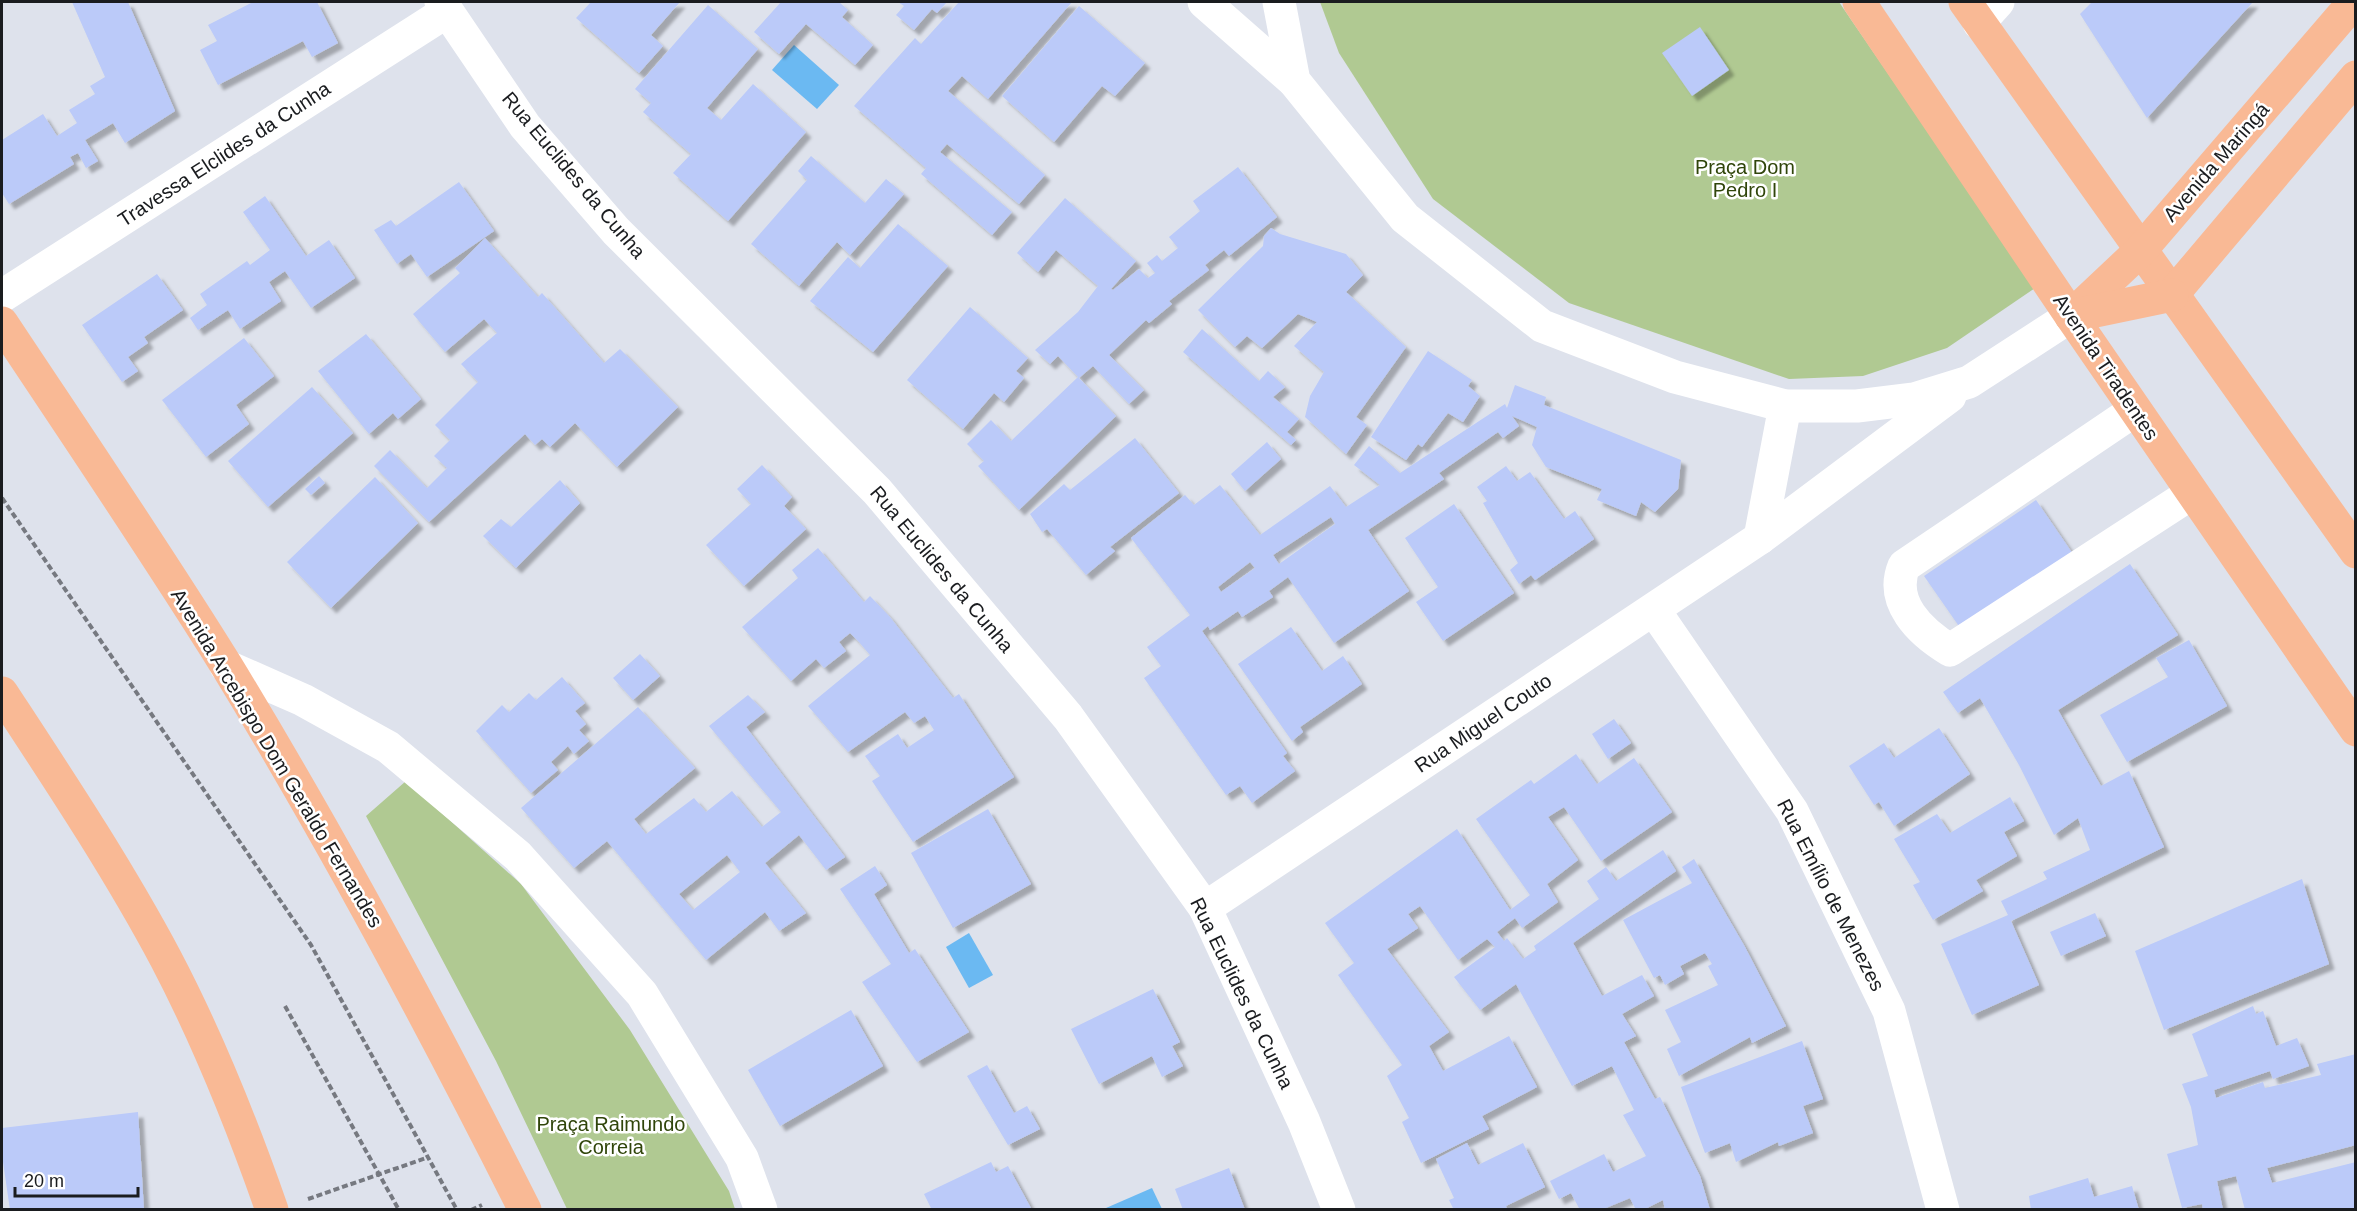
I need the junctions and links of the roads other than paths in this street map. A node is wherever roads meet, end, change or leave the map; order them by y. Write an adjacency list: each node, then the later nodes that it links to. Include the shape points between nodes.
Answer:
1 (1204, 2): 8 (street)
2 (1280, 2): 8 (street)
3 (1859, 2): 12 (main road, Avenida Tiradentes)
4 (2354, 2): 9 (main road, Avenida Maringá)
5 (444, 7): 11 (street, Travessa Elclides da Cunha); 24 (street, Rua Euclides da Cunha, via 525,126 616,231 892,509 1068,717)
6 (1981, 9): 9 (main road)
7 (2355, 77): 10 (main road)
8 (1294, 81): 15 (street, via 1404,218 1542,326 1676,377)
9 (2140, 251): 10 (main road); 12 (main road, Avenida Maringá)
10 (2172, 295): 12 (main road); 19 (main road)
11 (2, 296)
12 (2071, 316): 14 (street); 16 (main road, Avenida Tiradentes)
13 (2, 323): 21 (main road, Avenida Arcebispo Dom Geraldo Fernandes)
14 (1970, 382): 15 (street, via 1914,399 1857,406); 18 (street, Rua Miguel Couto)
15 (1785, 406): 18 (street)
16 (2135, 410): 17 (main road, Avenida Tiradentes); 17 (street, via 1904,566 1899,580 1901,600 1921,628 1950,650)
17 (2192, 493): 23 (main road, Avenida Tiradentes)
18 (1760, 538): 20 (street, Rua Miguel Couto)
19 (2355, 552)
20 (1654, 610): 24 (street, Rua Miguel Couto); 29 (street, Rua Emílio de Menezes, via 1792,811 1889,1011)
21 (226, 666): 26 (main road, Avenida Arcebispo Dom Geraldo Fernandes, via 349,874); 27 (street, via 303,700 388,747 518,856 642,994 742,1158)
22 (2, 693): 25 (main road, via 81,813 166,960)
23 (2355, 730)
24 (1205, 908): 28 (street, Rua Euclides da Cunha, via 1304,1122)
25 (286, 1206)
26 (525, 1209)
27 (761, 1209)
28 (1339, 1209)
29 (1943, 1209)

